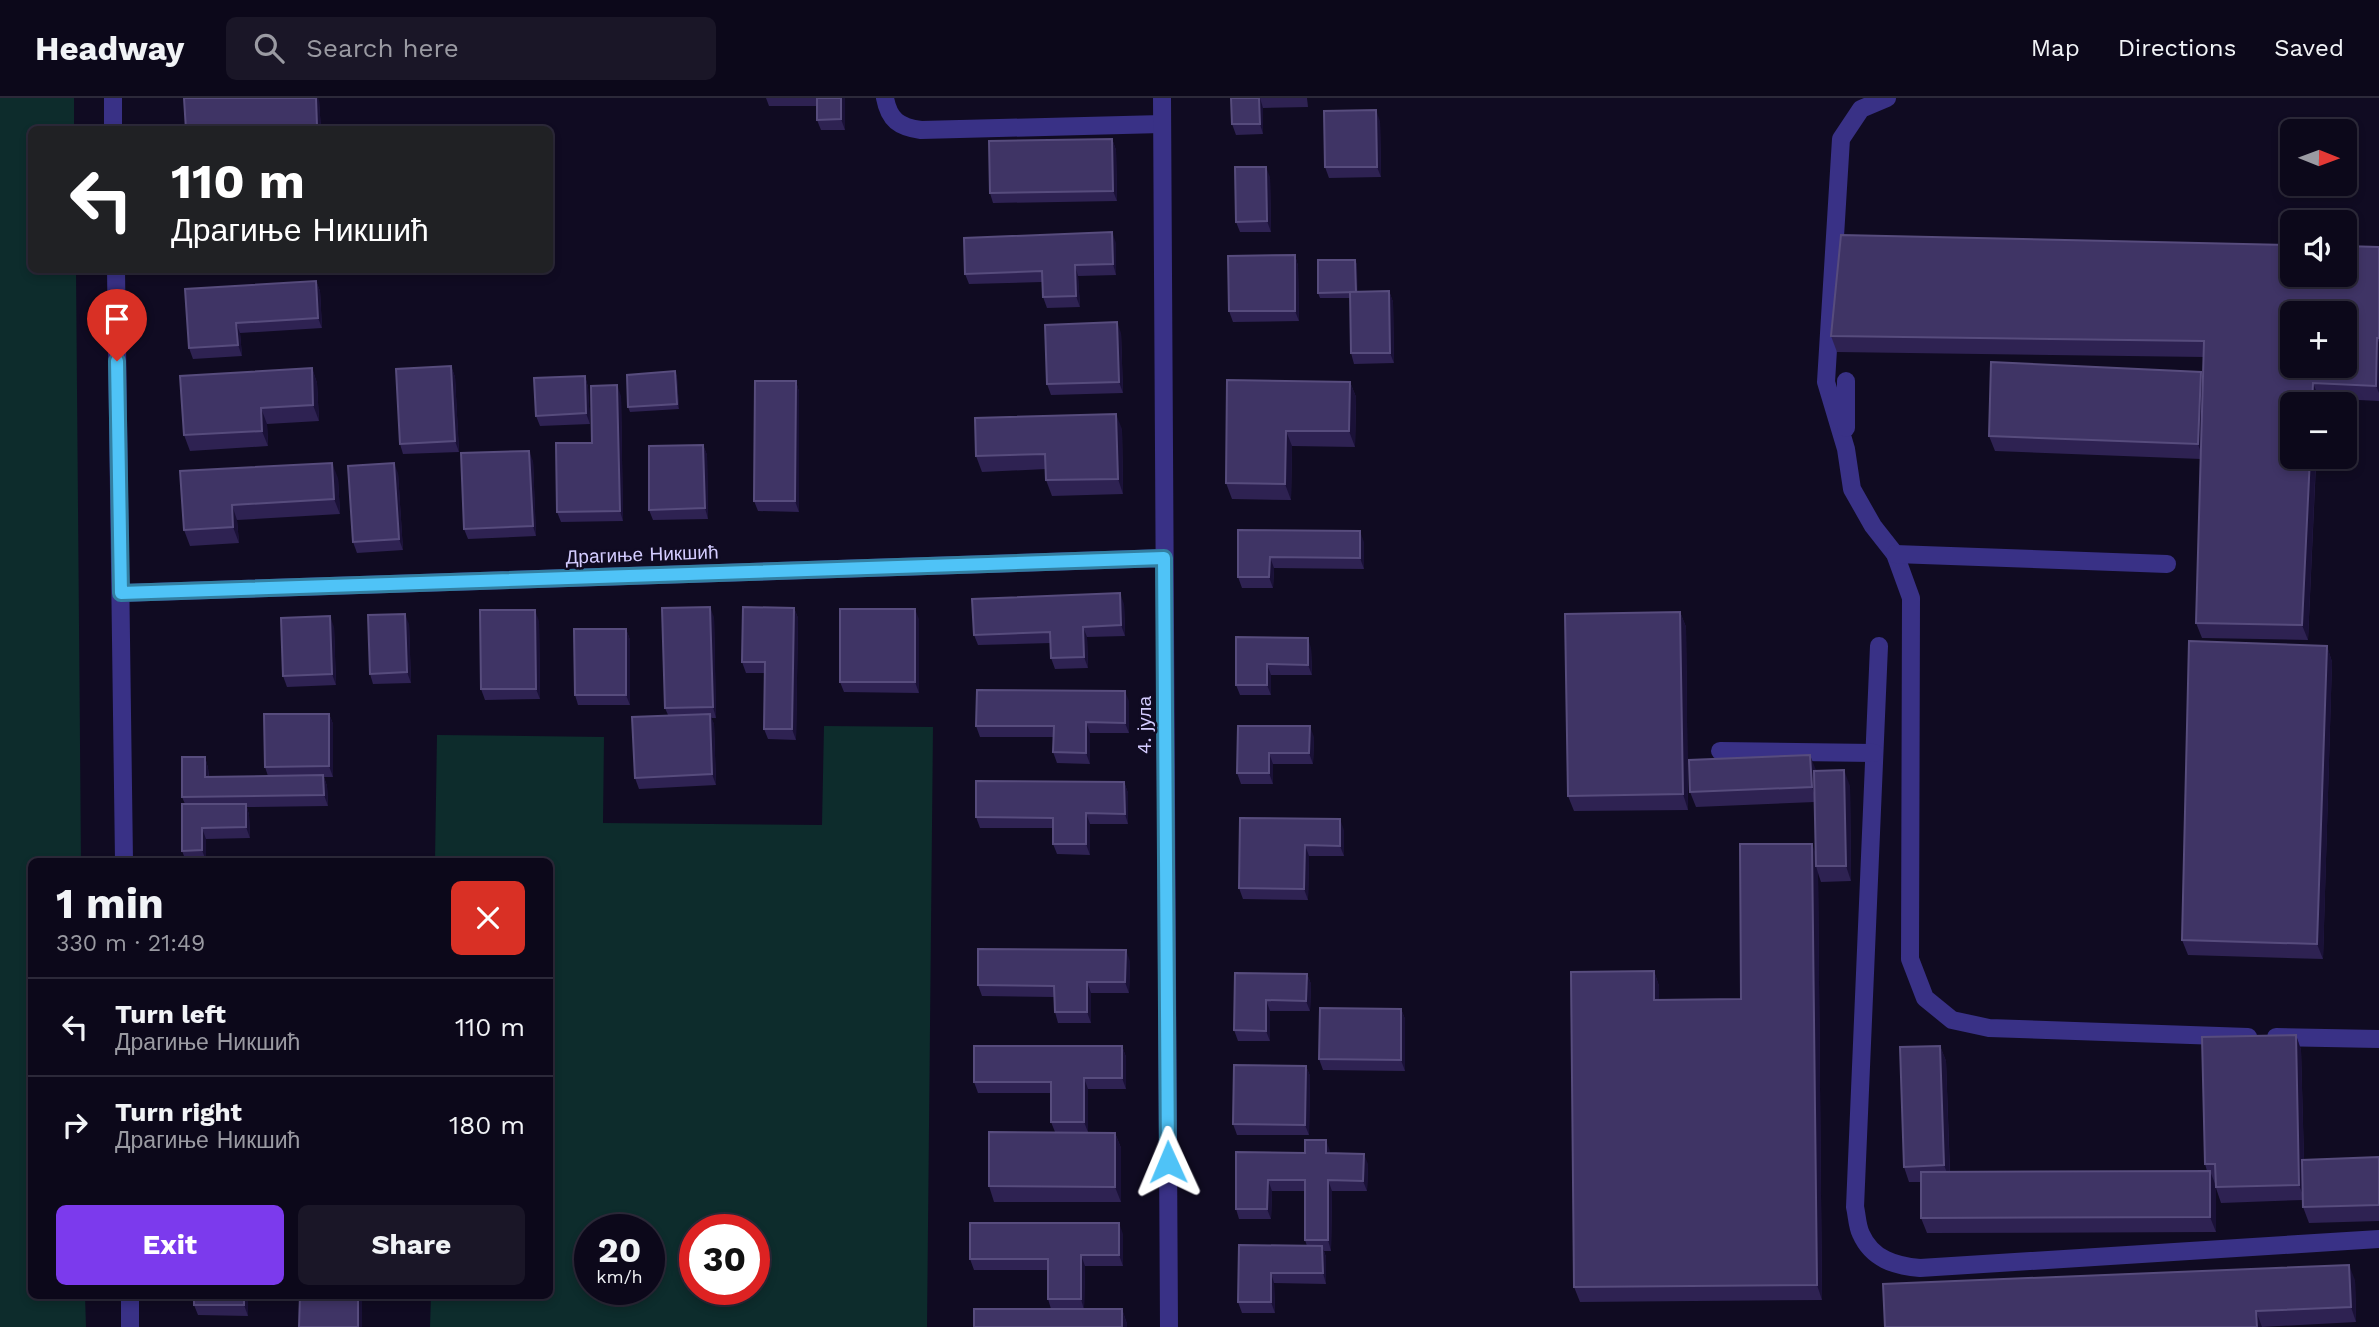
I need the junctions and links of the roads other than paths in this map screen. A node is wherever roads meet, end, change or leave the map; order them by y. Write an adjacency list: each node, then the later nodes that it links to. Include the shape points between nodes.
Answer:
1 (113, 98): 6 (street)
2 (886, 98): 5 (street, via 888,113 898,124 921,130)
3 (1162, 98): 5 (street, 4. јула)
4 (1887, 98): 9 (street, via 1861,109 1841,139 1826,382)
5 (1162, 124): 11 (street, 4. јула)
6 (113, 126)
7 (116, 273): 13 (street)
8 (1846, 381): 9 (street)
9 (1846, 449): 10 (street, via 1852,489)
10 (1895, 554): 12 (street); 18 (street, via 1911,598 1910,959 1925,998 1952,1020 1989,1028)
11 (1164, 558): 13 (street, Драгиње Никшић); 22 (street, 4. јула)
12 (2167, 564)
13 (121, 593): 17 (street)
14 (1880, 646): 16 (street)
15 (1720, 751): 16 (street)
16 (1874, 753): 19 (street, via 1855,1206 1861,1234 1879,1256 1897,1266 1920,1268)
17 (124, 858)
18 (2379, 1039)
19 (2379, 1240)
20 (130, 1299): 21 (street)
21 (130, 1327)
22 (1169, 1327)

